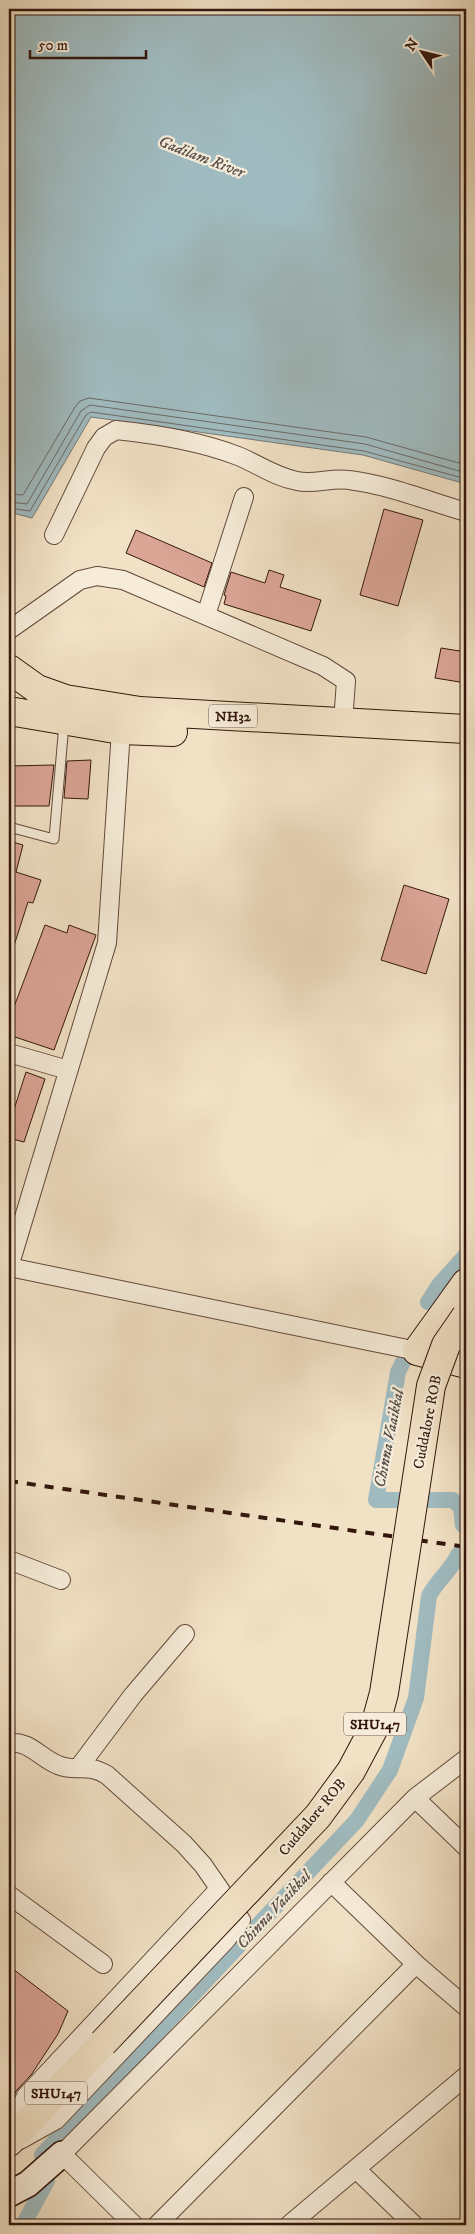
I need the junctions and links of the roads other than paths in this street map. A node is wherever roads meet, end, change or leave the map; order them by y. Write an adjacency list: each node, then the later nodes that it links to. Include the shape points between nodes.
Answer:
1 (244, 497): 4 (street)
2 (466, 512): 3 (street, via 366,482 346,479 299,482 216,449 116,430 96,448)
3 (54, 535)
4 (206, 615): 5 (street, via 123,580 97,576 80,580); 9 (street, via 323,666 346,681)
5 (9, 630)
6 (9, 669): 9 (main road, NH32, via 37,689 65,699 140,712)
7 (9, 711): 8 (main road, NH32)
8 (64, 721): 11 (main road, NH32); 13 (lane, via 54,839)
9 (343, 722): 10 (main road, NH32)
10 (466, 729)
11 (121, 730): 12 (main road, NH32); 15 (street, via 107,943)
12 (466, 744)
13 (9, 827)
14 (9, 1053): 15 (street)
15 (68, 1070): 16 (street)
16 (9, 1267): 19 (street)
17 (466, 1283): 19 (main road)
18 (466, 1316): 37 (main road, Cuddalore ROB / SHU147, bridge, via 446,1345 431,1386 384,1692 375,1726 351,1771 318,1816)
19 (417, 1351): 20 (main road)
20 (466, 1364)
21 (9, 1560): 22 (street)
22 (61, 1580)
23 (185, 1634): 26 (street)
24 (9, 1743): 26 (street, via 16,1742 31,1748 56,1765 66,1768)
25 (466, 1759): 27 (street)
26 (79, 1766): 30 (street, via 95,1768 107,1775 203,1865)
27 (414, 1798): 28 (street); 29 (street)
28 (466, 1847)
29 (331, 1882): 33 (street); 38 (street)
30 (219, 1889): 36 (street, via 26,2096); 37 (street, via 241,1920 226,1940 56,2120)
31 (9, 1895): 32 (street)
32 (103, 1964)
33 (416, 1964): 34 (street); 42 (street)
34 (466, 2007)
35 (466, 2076): 39 (street)
36 (9, 2134)
37 (9, 2144)
38 (58, 2158): 40 (street); 41 (street)
39 (356, 2169): 43 (street); 44 (street)
40 (18, 2189)
41 (134, 2225)
42 (157, 2225)
43 (289, 2225)
44 (414, 2225)

